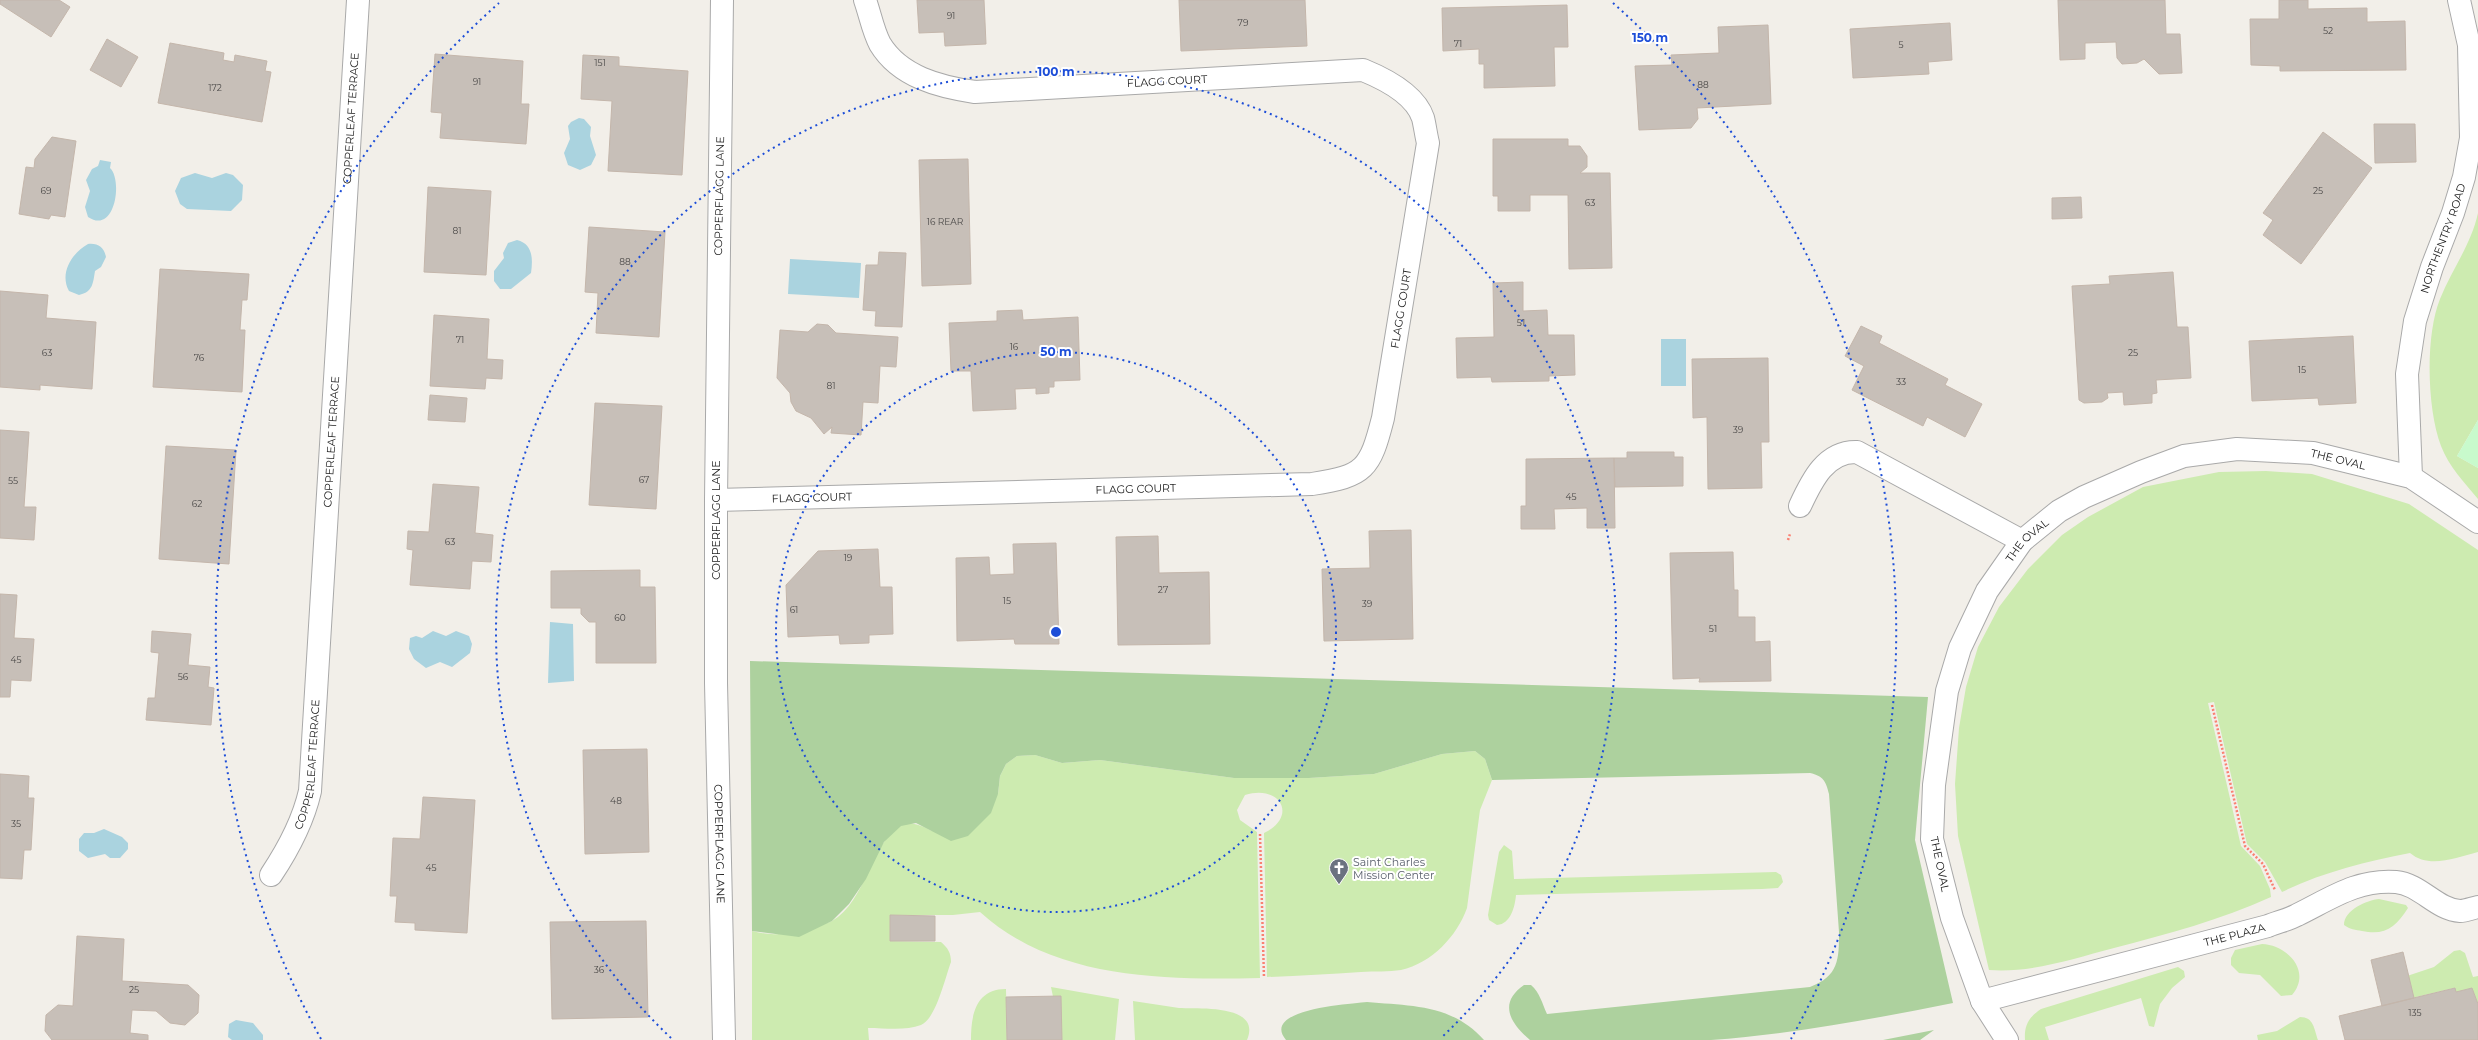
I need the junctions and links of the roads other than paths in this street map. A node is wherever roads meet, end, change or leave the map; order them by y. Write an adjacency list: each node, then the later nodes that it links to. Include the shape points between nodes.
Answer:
1 (358, 0): 10 (street, COPPERLEAF TERRACE, via 310,791 305,812 295,835)
2 (722, 0): 6 (street, COPPERFLAGG LANE)
3 (865, 0): 6 (street, FLAGG COURT, via 880,44 899,64 919,78 945,88 975,92 1363,70 1387,79 1407,96 1422,117 1428,143 1383,418 1376,447 1363,468 1344,479 1312,484)
4 (2459, 0): 5 (street, NORTHENTRY ROAD, via 2469,44 2471,138 2456,206 2432,267 2416,321 2407,374)
5 (2411, 477): 8 (street, THE OVAL); 9 (street, THE OVAL, via 2313,453 2237,449 2184,456 2084,497 2059,511)
6 (716, 500): 13 (street, COPPERFLAGG LANE, via 716,683)
7 (1800, 506): 9 (street, via 1812,480 1831,459 1845,452 1858,452)
8 (2478, 522)
9 (2022, 541): 12 (street, THE OVAL, via 1987,591 1960,648 1947,691 1934,785 1932,839 1952,918)
10 (272, 875)
11 (2478, 907): 12 (street, THE PLAZA, via 2460,911 2398,882 2372,881 2345,889 2295,916 2268,926)
12 (1982, 1001): 14 (street, THE OVAL)
13 (724, 1040)
14 (2007, 1040)

